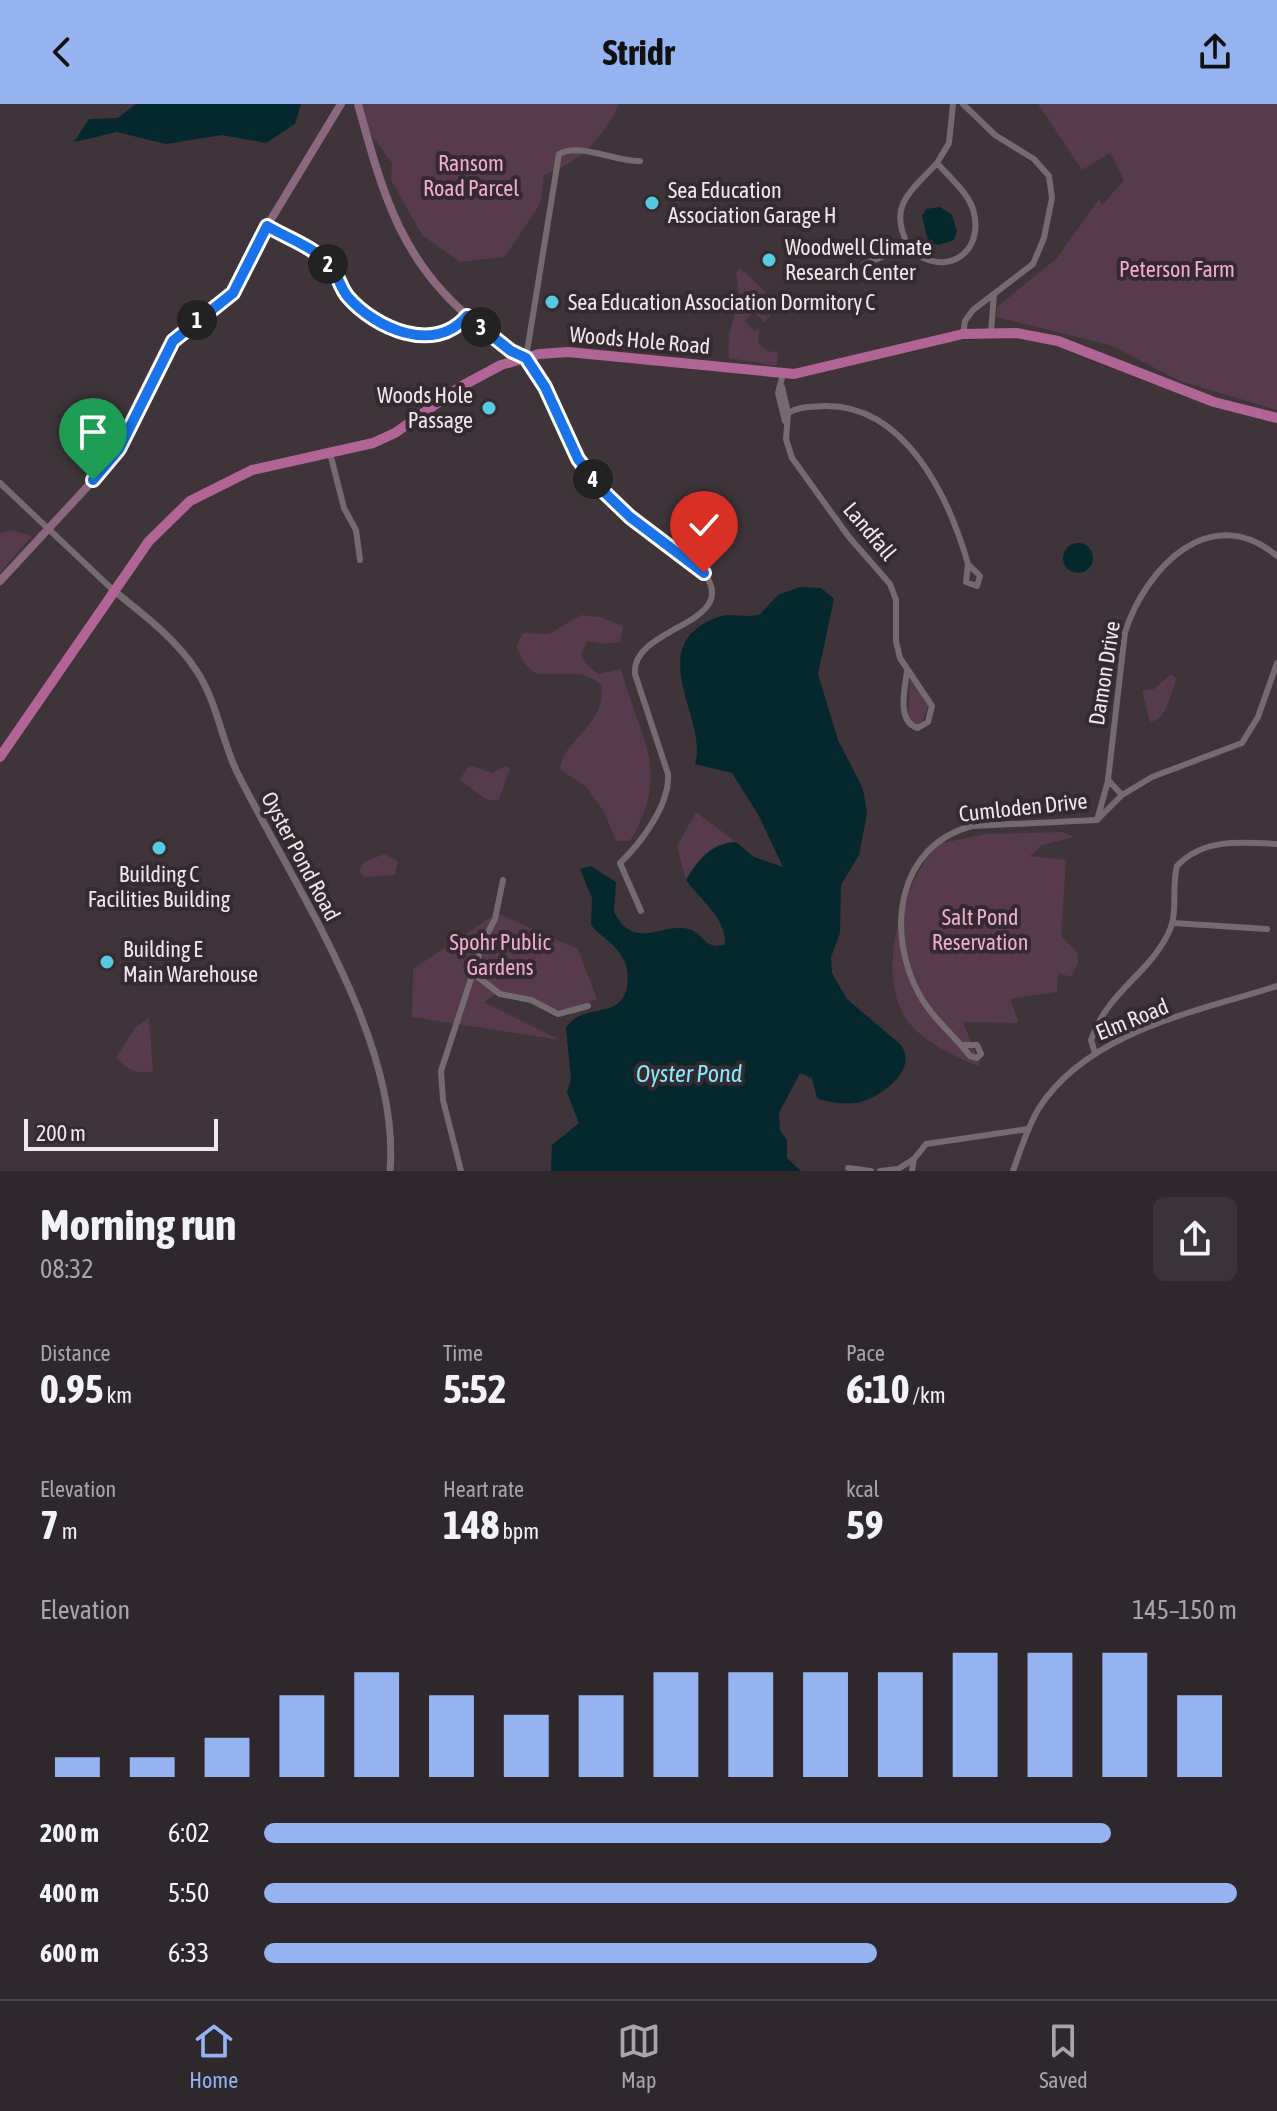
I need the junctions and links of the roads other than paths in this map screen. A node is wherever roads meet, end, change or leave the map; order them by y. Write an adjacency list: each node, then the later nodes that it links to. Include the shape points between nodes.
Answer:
1 (341, 104): 7 (main road)
2 (358, 104): 11 (main road, via 398,226 430,281)
3 (953, 104): 6 (street, via 949,143)
4 (963, 104): 10 (street, via 995,135 1034,159 1052,187 1037,257)
5 (640, 161): 14 (street, via 575,150 559,154)
6 (937, 163): 8 (street, via 902,205); 8 (street, via 970,203 973,240 961,256 942,265)
7 (267, 226): 11 (street, via 325,260 347,296 392,330 433,333 457,326); 22 (main road, via 233,293 166,351 112,460)
8 (909, 247): 9 (street)
9 (864, 264)
10 (994, 294): 12 (street); 13 (street, via 968,316)
11 (467, 316): 14 (main road)
12 (991, 332): 13 (highway, Woods Hole Road); 18 (highway, Woods Hole Road, via 1058,341 1214,402)
13 (963, 334): 15 (highway, Woods Hole Road, via 820,370)
14 (526, 358): 15 (highway, Woods Hole Road, via 568,352); 20 (highway, Woods Hole Road, via 460,387 395,433); 36 (street, via 578,459 603,491 704,573 712,588 705,609 647,643 636,659 635,674 669,786 620,863)
15 (783, 374): 16 (street, Landfall)
16 (782, 387): 17 (street, Landfall); 19 (street, Landfall, via 778,393)
17 (788, 413): 19 (street); 25 (street, via 800,407 840,406 864,412 887,427 935,483)
18 (1277, 418)
19 (785, 421): 29 (street, Landfall, via 792,458 890,584 897,645)
20 (330, 453): 24 (street, via 344,508 356,530); 27 (highway, Woods Hole Road, via 252,470 190,501 149,541)
21 (0, 483): 22 (street)
22 (47, 528): 26 (main road); 27 (street)
23 (1277, 556): 31 (street, Damon Drive, via 1233,535 1217,535 1197,540 1151,578 1125,632)
24 (360, 560)
25 (968, 564)
26 (0, 581)
27 (113, 590): 30 (highway, Woods Hole Road); 47 (street, Oyster Pond Road, via 174,644 204,683 231,760 336,963 372,1050 391,1120)
28 (1277, 663): 32 (street, Cumloden Drive, via 1258,717 1242,743 1180,763)
29 (907, 671): 29 (street, Landfall, via 905,718 918,728 928,722 932,706)
30 (0, 757)
31 (1108, 780): 32 (street); 33 (street, Damon Drive)
32 (1122, 795): 33 (street, Cumloden Drive)
33 (1097, 820): 42 (street, Cumloden Drive, via 954,831 933,846 911,875 900,914 904,962 927,1009)
34 (1277, 844): 37 (street, via 1224,843 1185,857 1173,881)
35 (503, 880): 39 (street)
36 (641, 911)
37 (1173, 923): 38 (street); 43 (street, via 1149,962 1106,1008 1091,1040)
38 (1267, 929)
39 (474, 974): 41 (street, via 500,994 531,1000 558,1014); 48 (street, via 441,1071)
40 (1277, 986): 43 (street, Elm Road)
41 (588, 1006)
42 (964, 1045)
43 (1095, 1053): 44 (street, Elm Road, via 1057,1085)
44 (1028, 1129): 45 (street, via 936,1141 921,1148); 52 (street, Elm Road)
45 (914, 1159): 50 (street, via 898,1169); 51 (street)
46 (848, 1168): 49 (street)
47 (390, 1171)
48 (461, 1171)
49 (871, 1171)
50 (880, 1171)
51 (912, 1171)
52 (1013, 1171)

